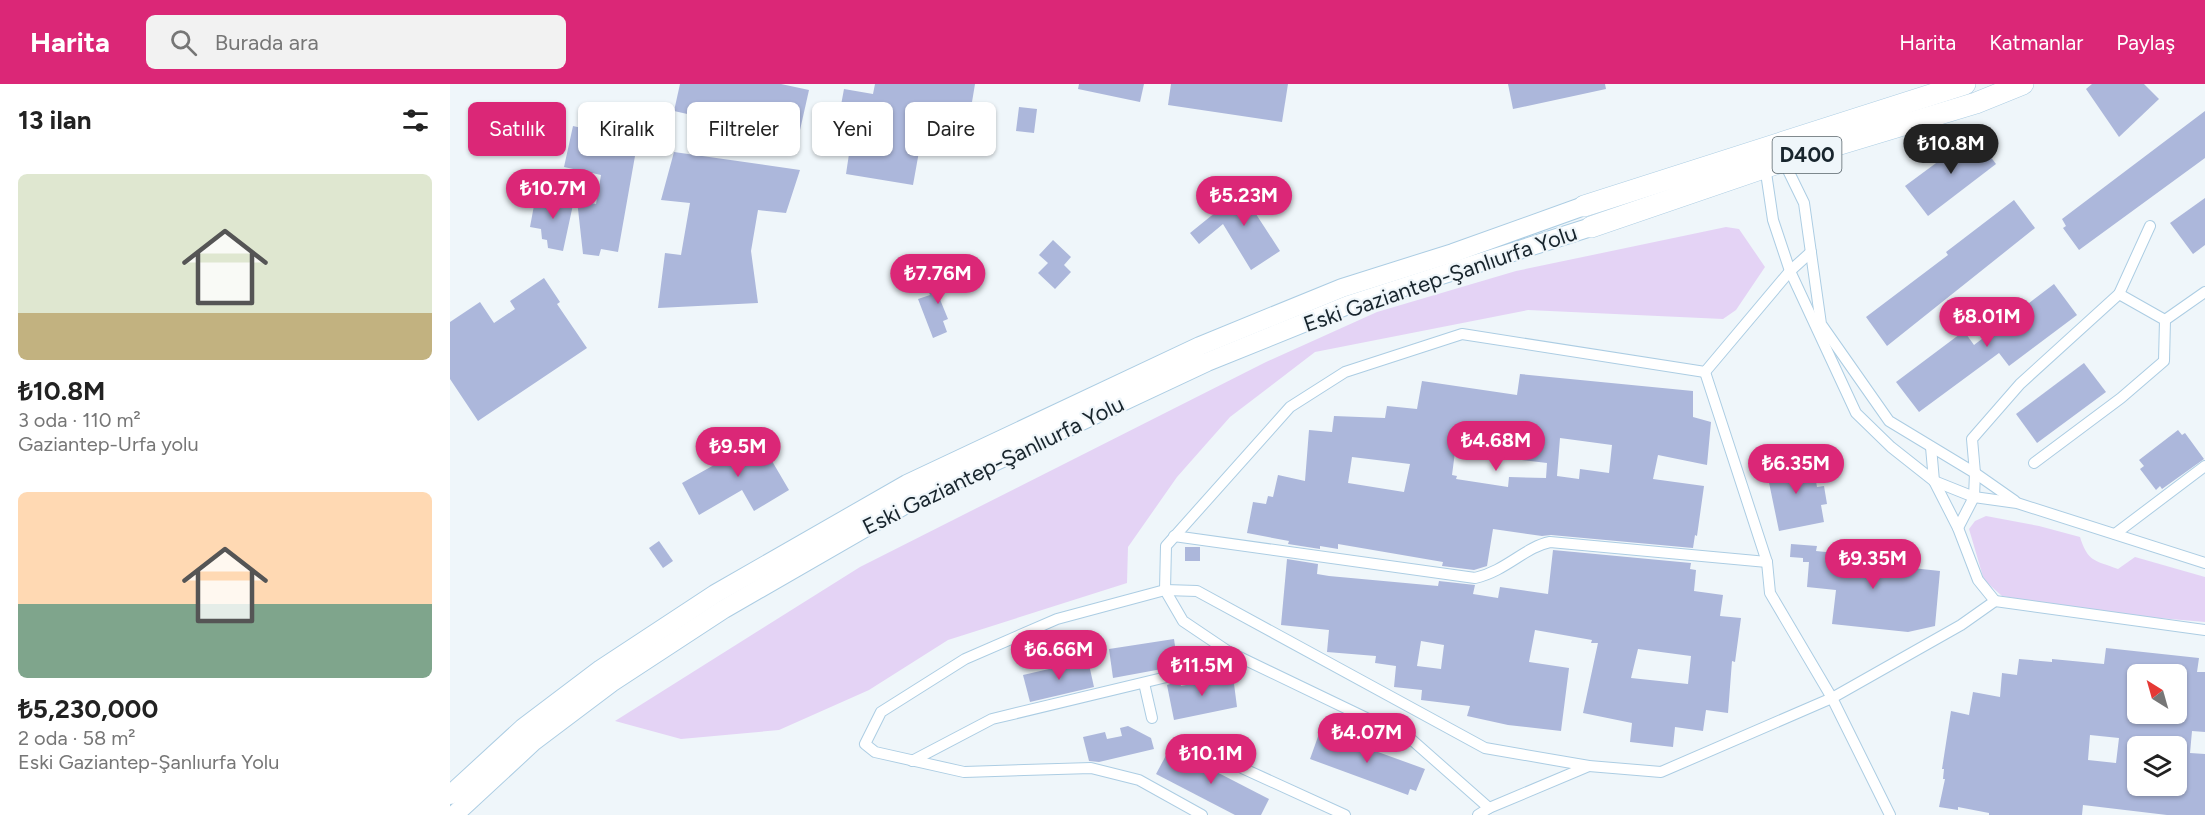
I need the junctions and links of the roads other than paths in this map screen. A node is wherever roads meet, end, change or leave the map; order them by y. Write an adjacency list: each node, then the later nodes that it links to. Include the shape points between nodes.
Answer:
1 (1965, 84): 3 (highway, D400)
2 (2023, 84): 3 (highway, D400, via 1976,103)
3 (1778, 153): 4 (highway, D400); 5 (highway, D400); 8 (street, via 1804,203)
4 (1764, 169): 7 (highway, D400); 9 (street, via 1773,220)
5 (1584, 206): 36 (main road, Eski Gaziantep-Şanlıurfa Yolu, via 1342,288 1200,346 907,484 715,594 601,669 523,728)
6 (2150, 226): 11 (street)
7 (1591, 227): 38 (main road, Eski Gaziantep-Şanlıurfa Yolu, via 1348,305 1239,348 915,499 724,609 611,683 534,741)
8 (1811, 252): 9 (street); 14 (street, via 1821,324 1889,421)
9 (1790, 271): 13 (street); 18 (street, via 1856,413)
10 (2205, 292): 12 (street)
11 (2119, 294): 12 (street); 17 (street, via 2020,384 1988,419 1972,439)
12 (2165, 320): 15 (street, via 2164,361)
13 (1705, 372): 23 (street, via 1462,334 1345,372 1290,407); 24 (street)
14 (1931, 447): 17 (street); 18 (street)
15 (2034, 463)
16 (2205, 466): 22 (street)
17 (1975, 473): 19 (street); 20 (street)
18 (1934, 481): 19 (street); 21 (street)
19 (1974, 497): 20 (street); 21 (street)
20 (2017, 502): 22 (street)
21 (1958, 528): 27 (street, via 1978,580)
22 (2115, 534): 25 (street)
23 (1174, 536): 24 (street, via 1475,578 1491,574 1540,544 1550,542); 26 (street, via 1166,546)
24 (1767, 562): 31 (street, via 1770,592)
25 (2205, 563)
26 (1166, 590): 29 (street, via 1183,621); 34 (street, via 1057,620 965,659 880,712 865,744 875,752); 35 (street, via 1197,591 1485,748)
27 (1995, 601): 28 (street); 31 (street, via 1961,625)
28 (2205, 630)
29 (1229, 652): 30 (street, via 1175,675); 37 (street, via 1412,740)
30 (1144, 683): 32 (street); 34 (street, via 992,719)
31 (1832, 698): 35 (street, via 1661,772); 42 (street)
32 (1152, 718)
33 (1196, 747): 40 (street)
34 (912, 761): 39 (street, via 964,772 1091,768 1139,780)
35 (1589, 766): 37 (street)
36 (450, 795)
37 (1490, 808): 41 (street)
38 (454, 815)
39 (1202, 815)
40 (1345, 815)
41 (1478, 815)
42 (1890, 815)

